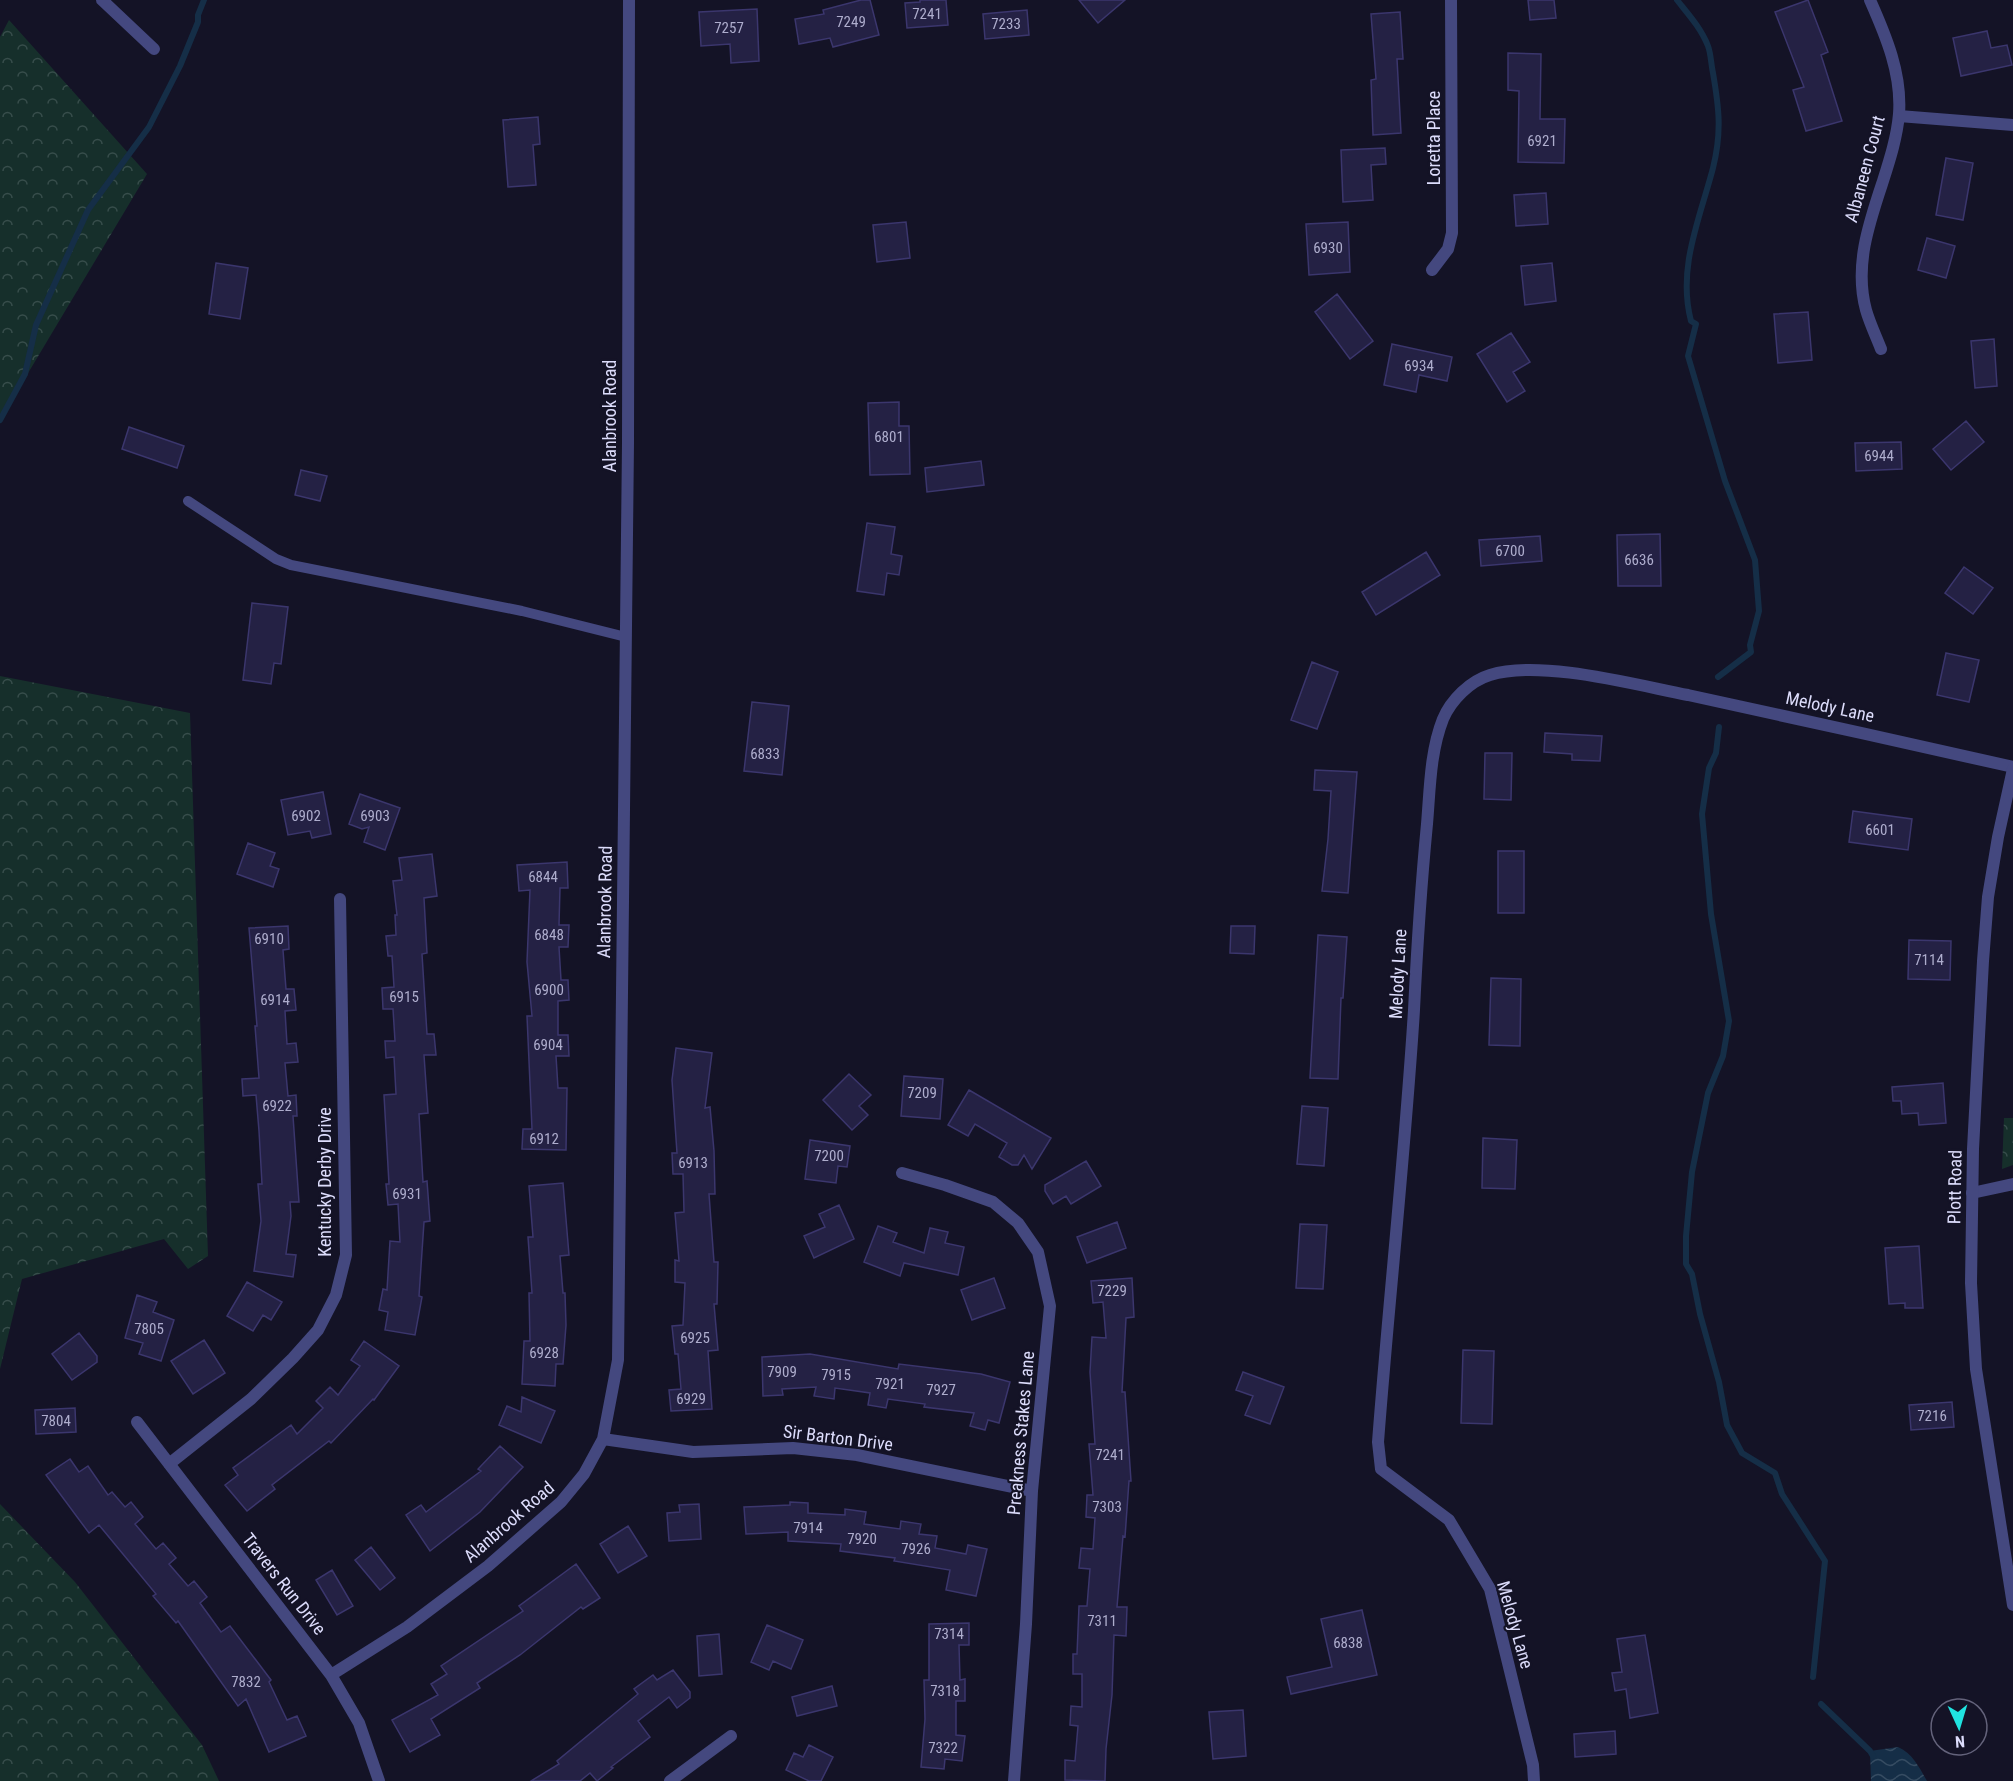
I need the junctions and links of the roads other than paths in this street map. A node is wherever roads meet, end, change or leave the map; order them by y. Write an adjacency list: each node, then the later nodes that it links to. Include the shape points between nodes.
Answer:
1 (102, 0): 5 (street)
2 (629, 0): 11 (street, Alanbrook Road)
3 (1451, 0): 8 (street, Loretta Place, via 1452,232 1448,249)
4 (1870, 0): 6 (street, Albaneen Court, via 1895,67)
5 (154, 49)
6 (1899, 116): 7 (street); 9 (street, Albaneen Court, via 1893,149 1867,229 1862,267 1866,310)
7 (2013, 125)
8 (1432, 270)
9 (1881, 349)
10 (188, 501): 11 (lane, via 291,565 511,609)
11 (626, 637): 18 (street, Alanbrook Road, via 618,1360)
12 (2013, 768): 16 (street, Plott Road, via 1988,897); 27 (street, Melody Lane, via 1678,693 1545,670 1504,672 1476,681 1453,703 1444,718 1432,758 1378,1442 1381,1469 1449,1520 1490,1589)
13 (340, 899): 19 (street, Kentucky Derby Drive, via 346,1255 336,1295 318,1330 293,1358 251,1399)
14 (902, 1173): 20 (street, Preakness Stakes Lane, via 993,1202 1018,1223 1038,1252 1050,1306)
15 (2013, 1184): 16 (street)
16 (1972, 1193): 21 (street, Plott Road, via 1971,1283 1976,1369)
17 (137, 1422): 19 (street, Travers Run Drive)
18 (603, 1439): 20 (street, Sir Barton Drive, via 693,1452 794,1448 857,1455); 22 (street, Alanbrook Road, via 584,1474 561,1502 489,1566 407,1627)
19 (169, 1464): 22 (street, Travers Run Drive)
20 (1032, 1491): 26 (street, Preakness Stakes Lane)
21 (2013, 1605)
22 (331, 1675): 24 (street, Travers Run Drive, via 359,1723)
23 (731, 1736): 25 (street)
24 (379, 1781)
25 (670, 1781)
26 (1014, 1781)
27 (1534, 1781)

